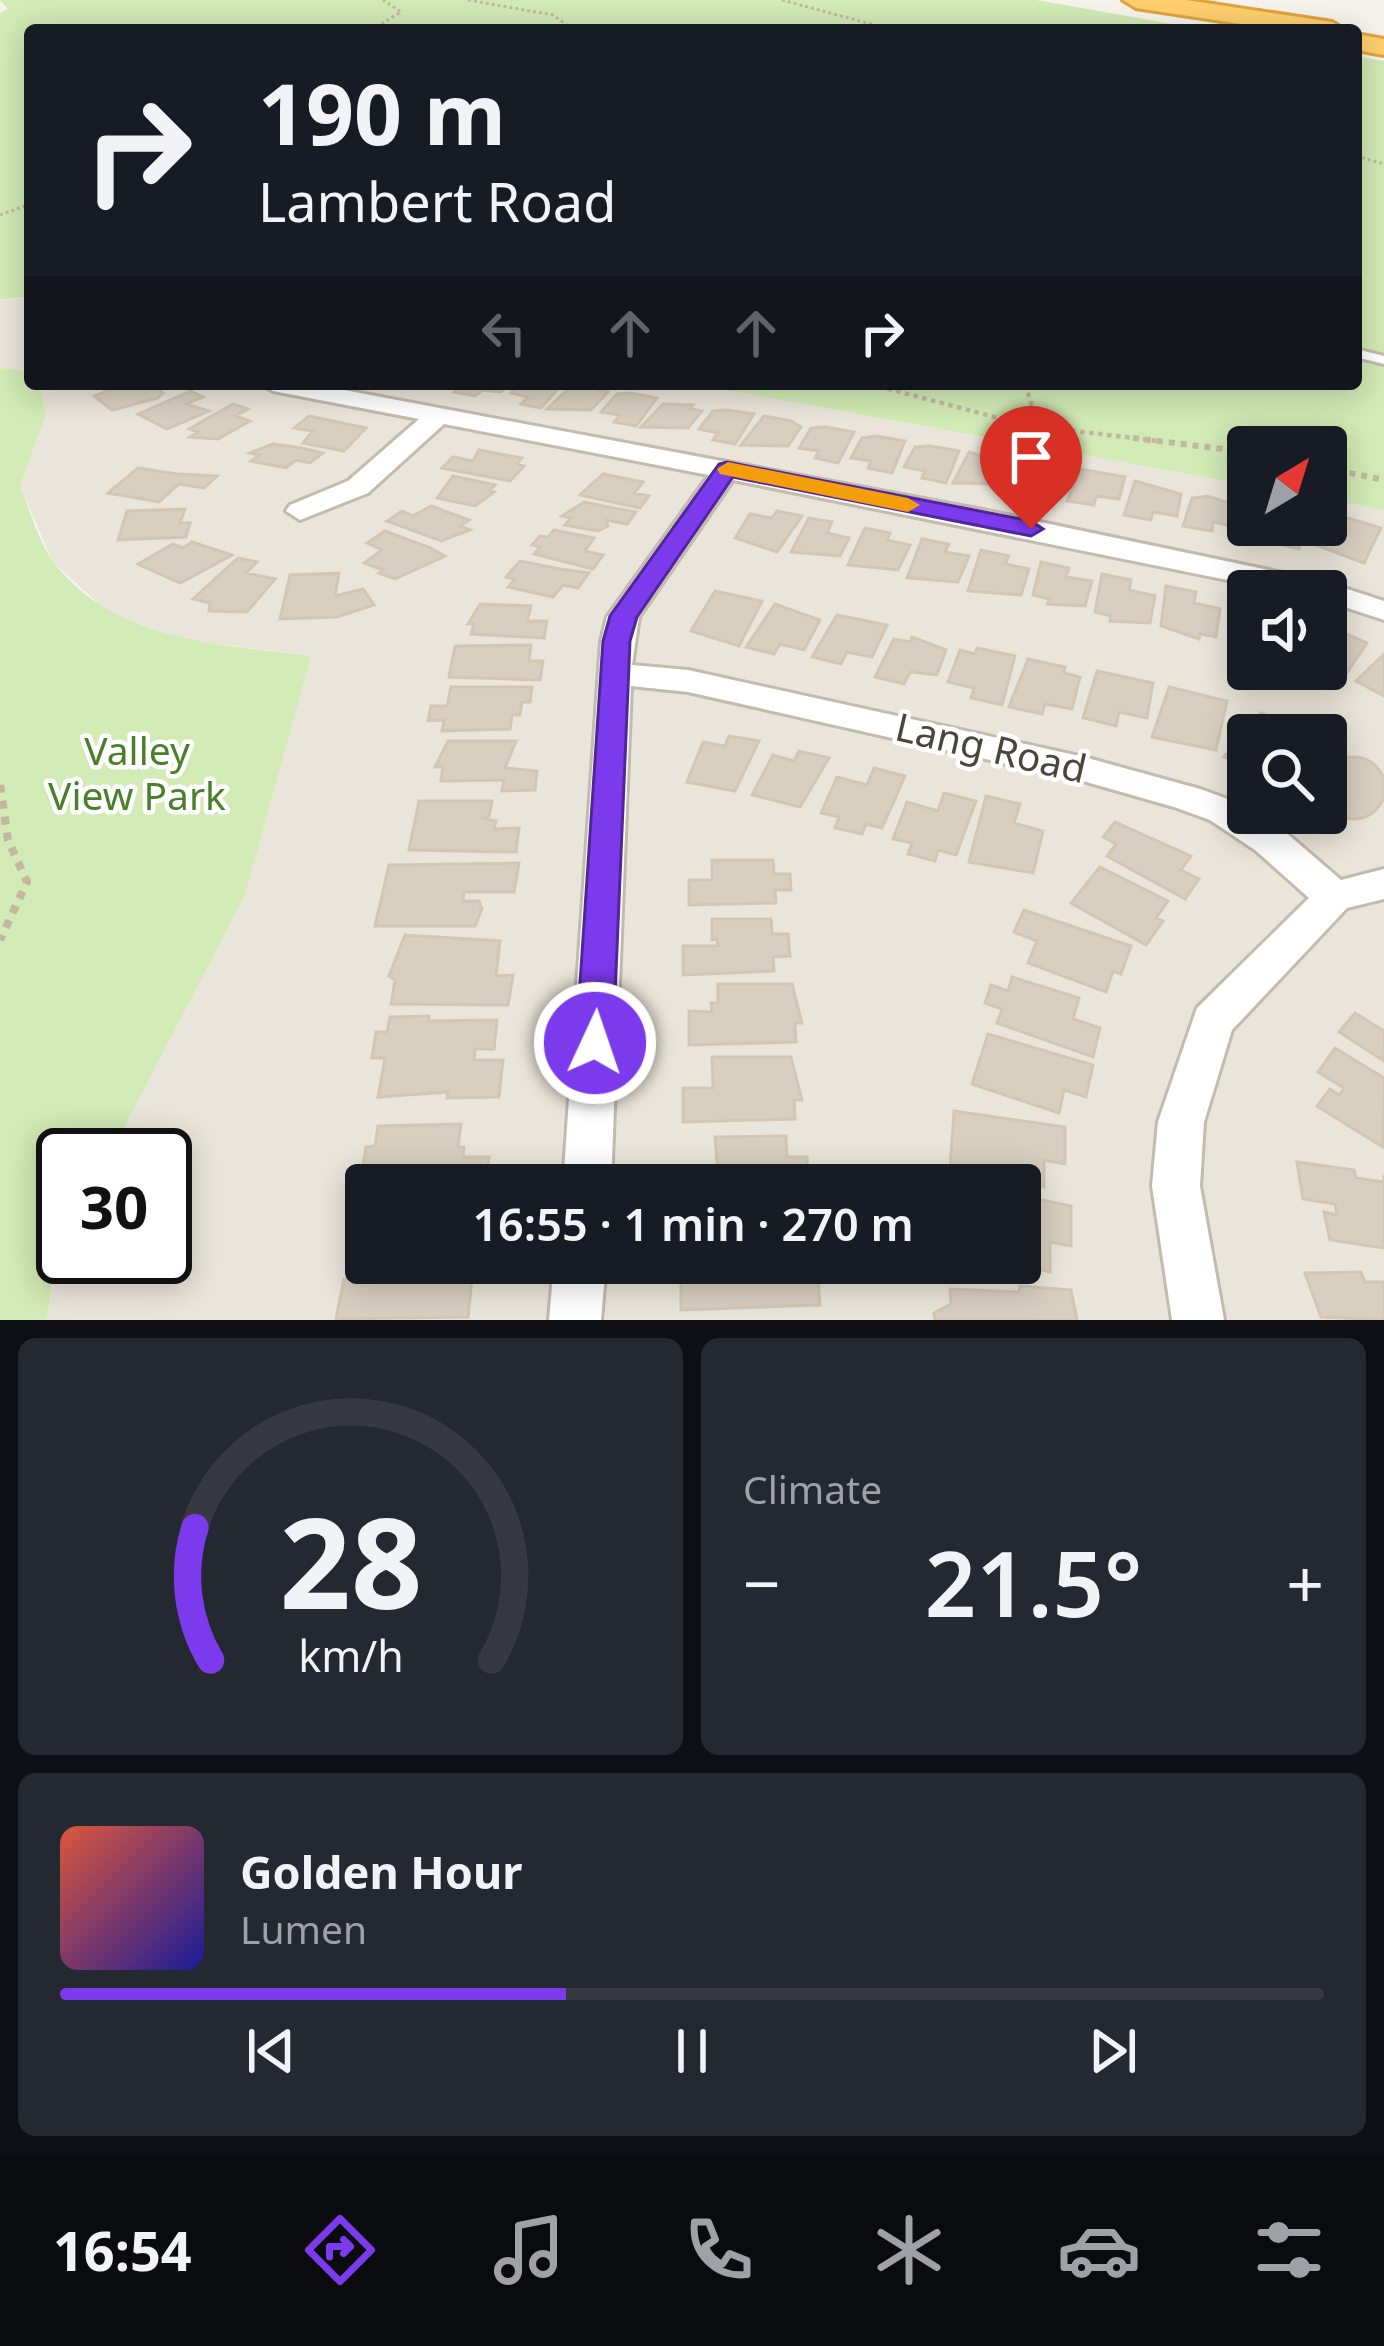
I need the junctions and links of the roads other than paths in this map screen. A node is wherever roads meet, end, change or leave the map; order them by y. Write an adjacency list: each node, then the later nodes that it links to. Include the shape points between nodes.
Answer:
1 (1132, 0): 3 (highway); 4 (highway)
2 (1250, 0): 5 (highway)
3 (1258, 24)
4 (1304, 24)
5 (1328, 24)
6 (304, 390): 7 (street)
7 (438, 416): 8 (street); 9 (street, via 358,487)
8 (727, 469): 10 (street); 13 (street, via 623,616)
9 (300, 512)
10 (1227, 571)
11 (1347, 598): 12 (street)
12 (1384, 611)
13 (616, 674): 15 (street, Lang Road, via 688,681 1136,782 1223,811); 16 (street)
14 (1384, 884): 15 (street)
15 (1334, 897): 19 (street, via 1213,1021 1181,1122 1176,1186)
16 (587, 1164)
17 (578, 1284): 18 (street)
18 (575, 1320)
19 (1198, 1320)

